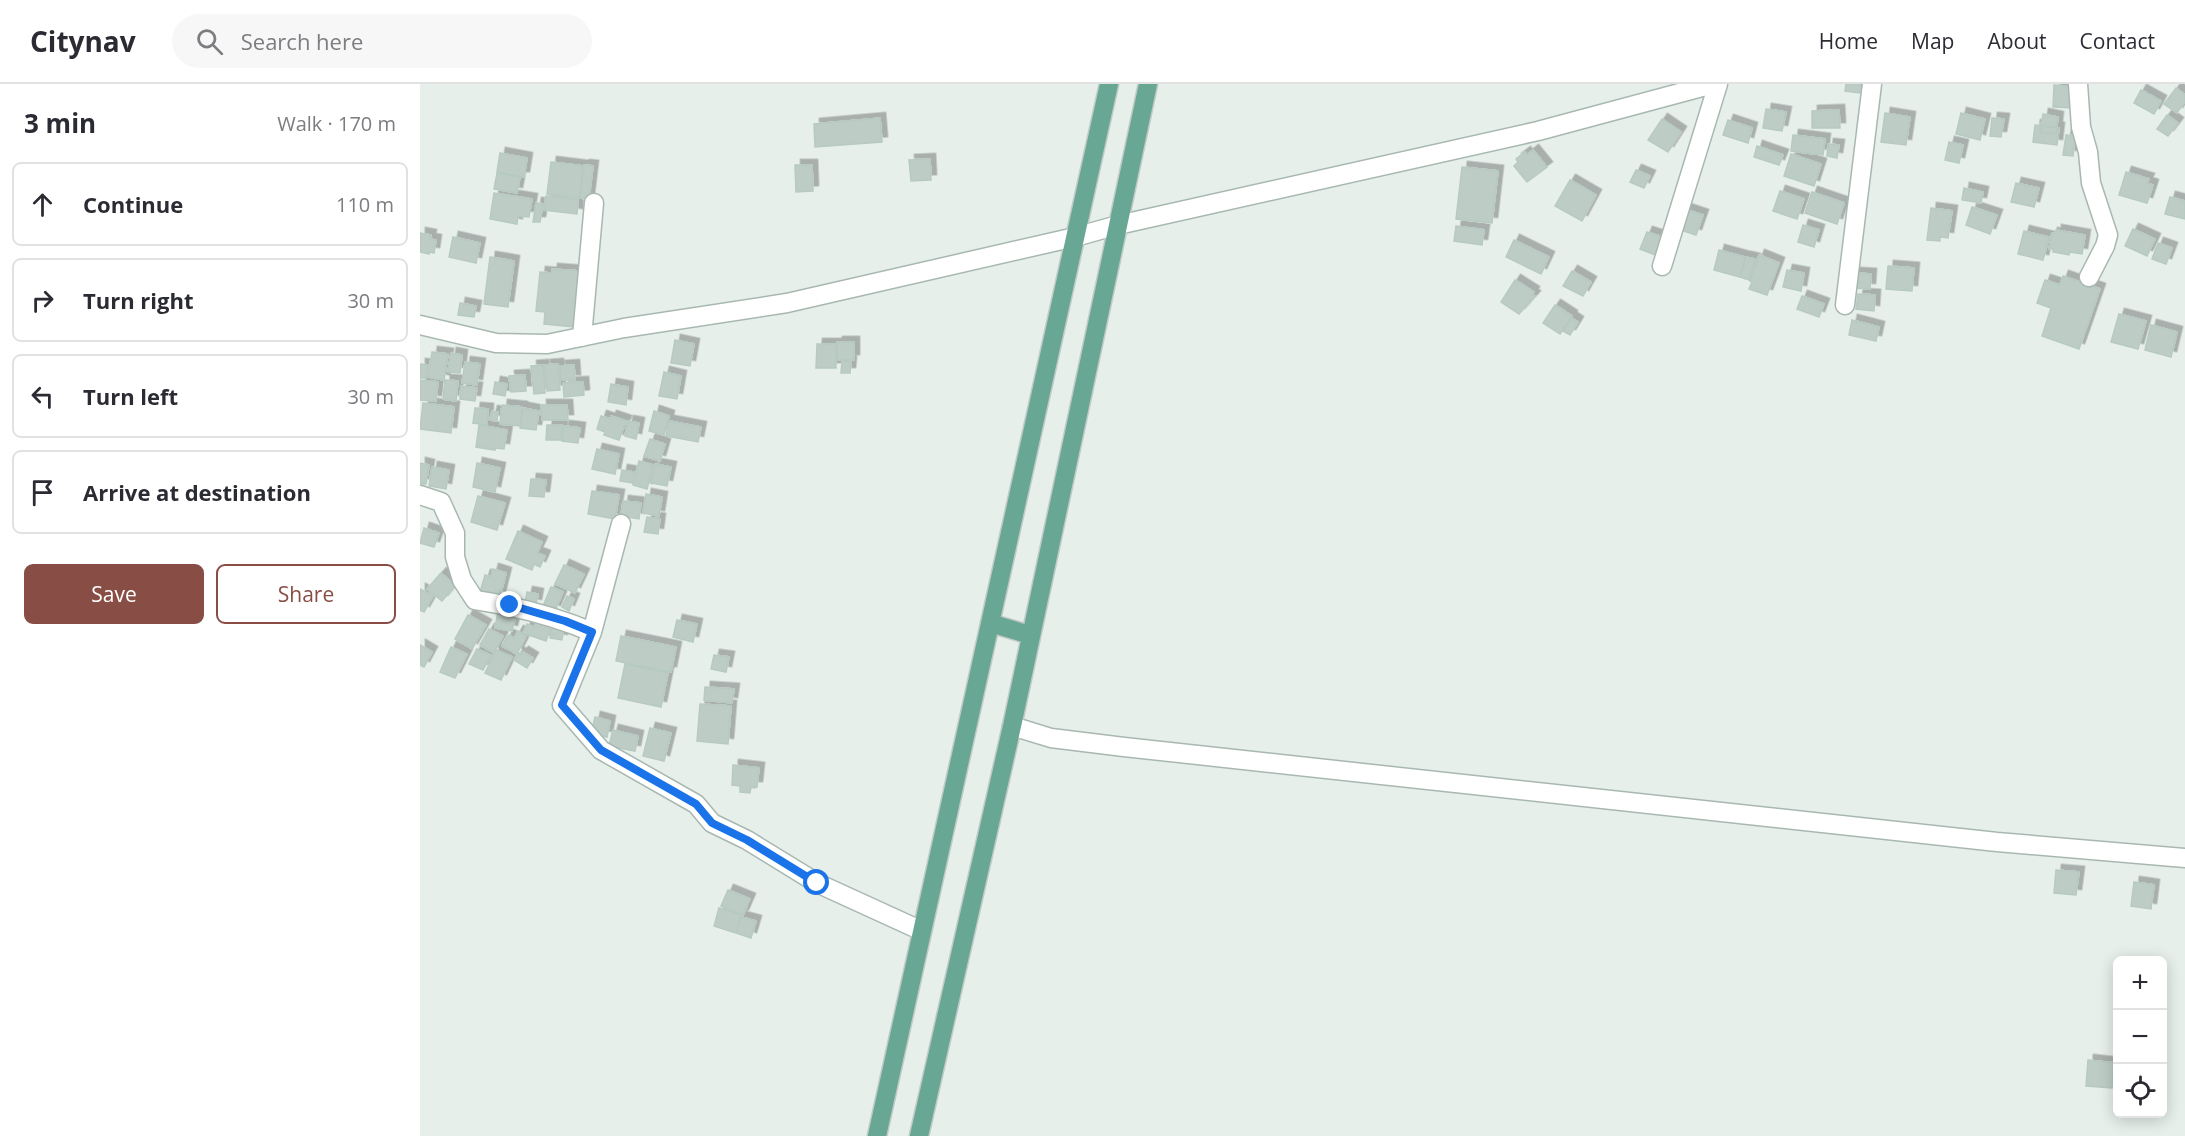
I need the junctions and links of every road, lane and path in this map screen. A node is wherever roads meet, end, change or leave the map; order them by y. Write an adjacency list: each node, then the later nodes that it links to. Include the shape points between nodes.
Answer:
1 (1109, 84): 9 (main road)
2 (1148, 84): 8 (main road)
3 (1713, 84): 8 (street, via 1538,132)
4 (1718, 84): 10 (street)
5 (1872, 84): 12 (street)
6 (2079, 84): 11 (street, via 2081,127 2091,183 2108,235)
7 (594, 203): 14 (street)
8 (1118, 225): 9 (street); 19 (main road)
9 (1075, 237): 14 (street, via 787,303); 17 (main road)
10 (1662, 266)
11 (2089, 277)
12 (1845, 305)
13 (420, 325): 14 (street, via 496,343 547,344)
14 (582, 337)
15 (420, 495): 18 (street, via 441,502 454,533 455,557 462,580 475,600 510,605)
16 (621, 524): 18 (street)
17 (990, 623): 19 (main road); 22 (main road)
18 (592, 632): 22 (street, via 562,705 601,750 696,804 712,823 817,883)
19 (1030, 635): 20 (main road)
20 (1012, 726): 21 (street, via 1051,738 1124,747 1997,842); 24 (main road)
21 (2185, 858)
22 (922, 931): 23 (main road)
23 (877, 1136)
24 (920, 1136)

